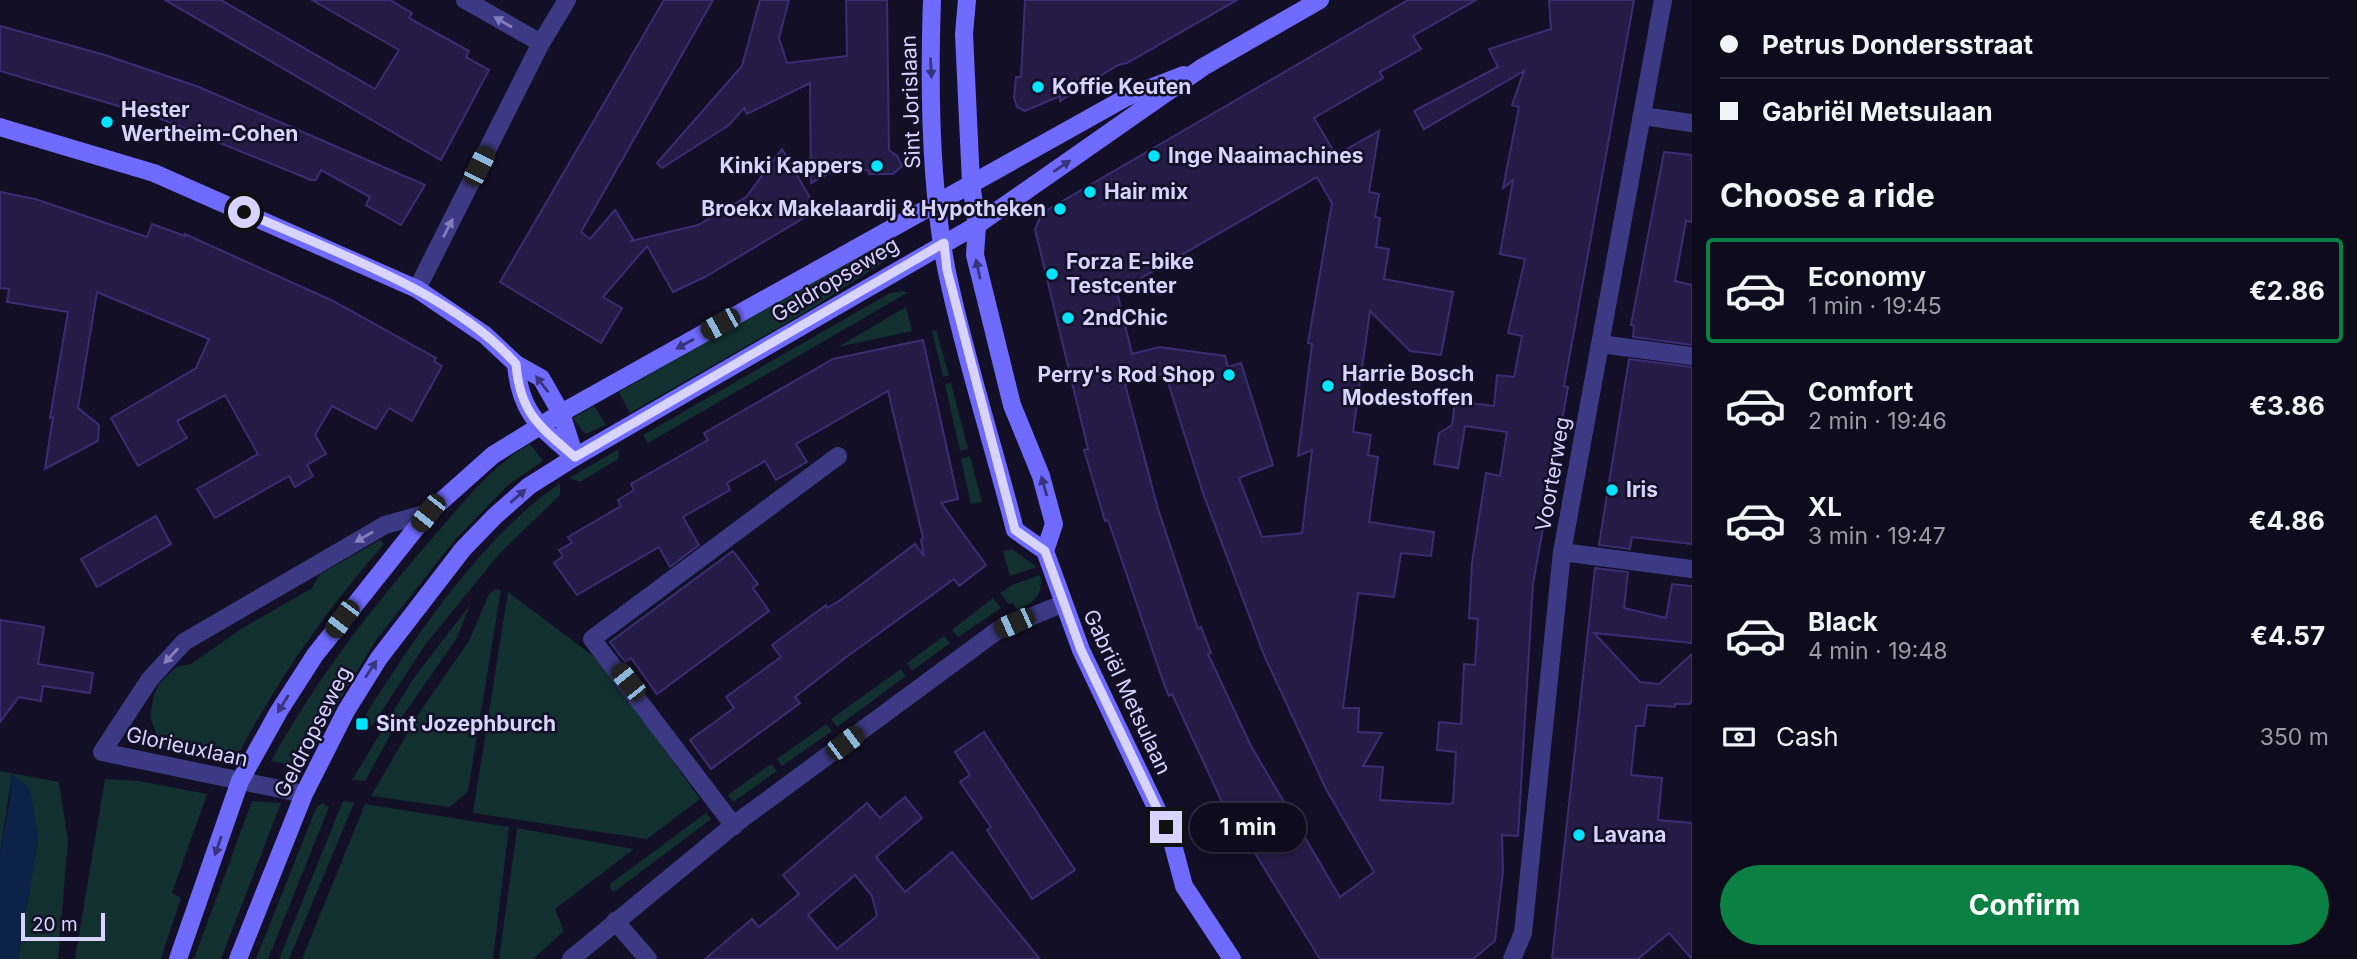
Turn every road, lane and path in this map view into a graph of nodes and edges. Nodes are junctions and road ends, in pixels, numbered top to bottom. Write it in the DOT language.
graph roads {
  1 [pos="465,0"];
  2 [pos="567,0"];
  3 [pos="932,0"];
  4 [pos="967,0"];
  5 [pos="1320,0"];
  6 [pos="1663,0"];
  7 [pos="541,43"];
  8 [pos="1203,67"];
  9 [pos="1642,116"];
  10 [pos="1692,123"];
  11 [pos="0,127"];
  12 [pos="971,183"];
  13 [pos="937,202"];
  14 [pos="977,225"];
  15 [pos="944,243"];
  16 [pos="417,289"];
  17 [pos="1600,344"];
  18 [pos="1692,356"];
  19 [pos="516,364"];
  20 [pos="561,412"];
  21 [pos="538,426"];
  22 [pos="838,456"];
  23 [pos="575,457"];
  24 [pos="428,513"];
  25 [pos="1045,551"];
  26 [pos="1562,552"];
  27 [pos="1692,569"];
  28 [pos="1062,604"];
  29 [pos="102,752"];
  30 [pos="240,781"];
  31 [pos="304,794"];
  32 [pos="734,825"];
  33 [pos="615,921"];
  34 [pos="178,959"];
  35 [pos="238,959"];
  36 [pos="571,959"];
  37 [pos="648,959"];
  38 [pos="1232,959"];
  39 [pos="1511,959"];
  7 -- 1 [label="street, one-way"];
  2 -- 7 [label="street"];
  3 -- 13 [label="street, Sint Jorislaan, one-way"];
  4 -- 12 [label="street"];
  5 -- 8 [label="street, Geldropseweg"];
  6 -- 9 [label="street, Voorterweg"];
  16 -- 7 [label="street, one-way"];
  8 -- 12 [label="street, Geldropseweg"];
  14 -- 8 [label="street, Geldropseweg, one-way"];
  9 -- 10 [label="street"];
  9 -- 17 [label="street, Voorterweg"];
  11 -- 16 [label="street"];
  12 -- 13 [label="street, Geldropseweg"];
  12 -- 14 [label="street"];
  13 -- 15 [label="street, Sint Jorislaan"];
  13 -- 20 [label="street, Geldropseweg, one-way"];
  14 -- 15 [label="street, Geldropseweg"];
  25 -- 14 [label="street, one-way"];
  15 -- 23 [label="street, Geldropseweg"];
  15 -- 25 [label="street"];
  16 -- 19 [label="street"];
  17 -- 18 [label="street"];
  17 -- 26 [label="street, Voorterweg"];
  20 -- 19 [label="street, one-way"];
  19 -- 21 [label="street"];
  20 -- 21 [label="street, Geldropseweg"];
  20 -- 23 [label="street"];
  21 -- 23 [label="street"];
  21 -- 24 [label="street, Geldropseweg"];
  22 -- 32 [label="street"];
  31 -- 23 [label="street, Geldropseweg, one-way"];
  24 -- 29 [label="street, Geldropseweg, one-way"];
  24 -- 30 [label="street, Geldropseweg, one-way"];
  25 -- 28 [label="street, Gabriël Metsulaan"];
  26 -- 27 [label="street"];
  26 -- 39 [label="street, Voorterweg"];
  28 -- 32 [label="street"];
  28 -- 38 [label="street, Gabriël Metsulaan"];
  29 -- 30 [label="street, Glorieuxlaan"];
  30 -- 31 [label="street, Glorieuxlaan"];
  30 -- 34 [label="street, Geldropseweg, one-way"];
  31 -- 35 [label="street, Geldropseweg"];
  32 -- 33 [label="street"];
  33 -- 36 [label="street"];
  33 -- 37 [label="street"];
}
